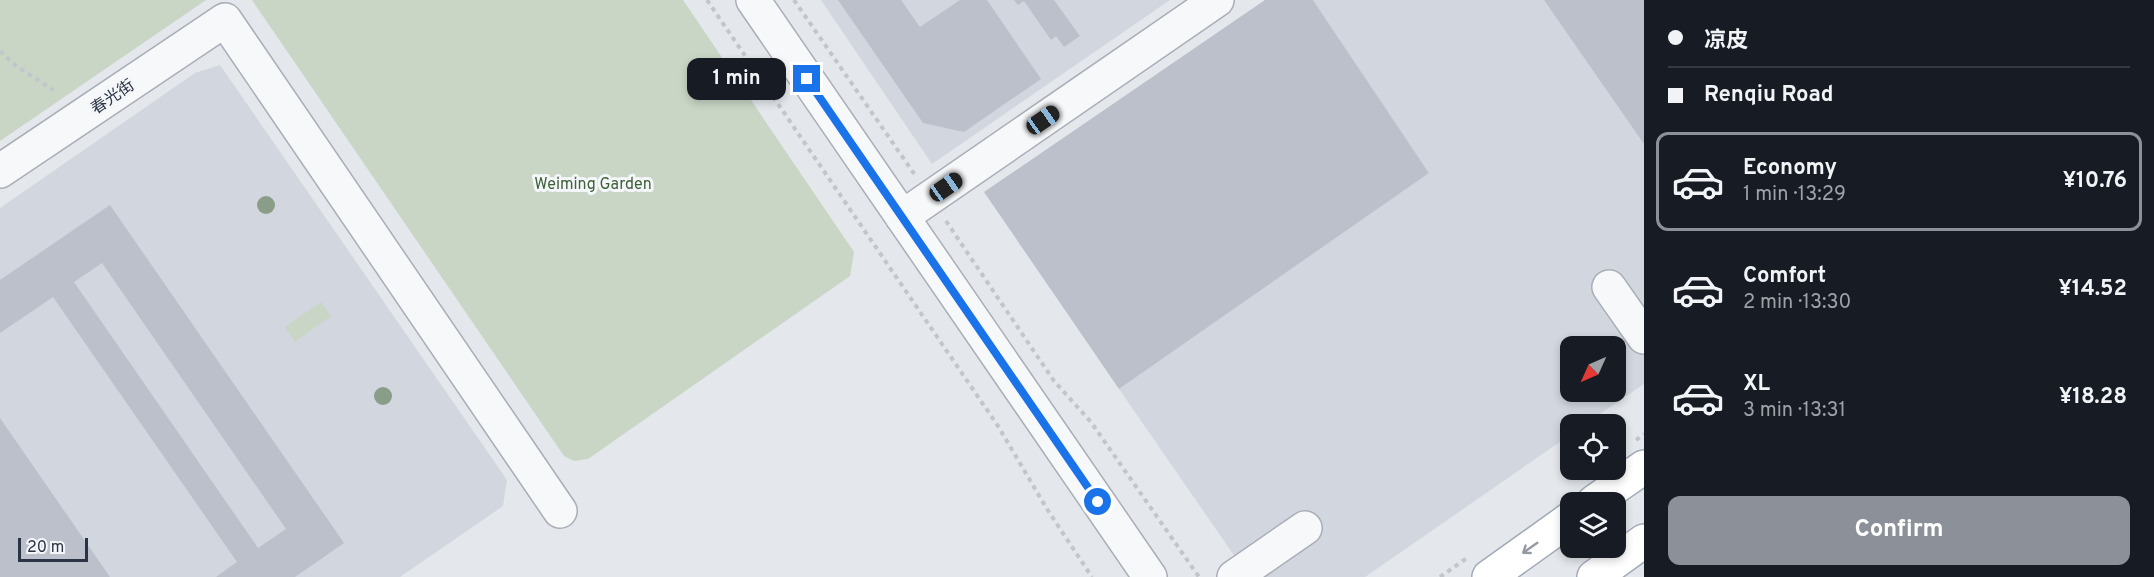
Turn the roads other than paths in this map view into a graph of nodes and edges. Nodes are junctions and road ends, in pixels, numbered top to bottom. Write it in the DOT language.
graph roads {
  1 [pos="753,0"];
  2 [pos="1217,0"];
  3 [pos="0,171"];
  4 [pos="902,217"];
  5 [pos="1609,287"];
  6 [pos="1644,337"];
  7 [pos="1644,467"];
  8 [pos="1608,492"];
  9 [pos="560,511"];
  10 [pos="1560,526"];
  11 [pos="1305,528"];
  12 [pos="1644,541"];
  13 [pos="1150,577"];
  14 [pos="1234,577"];
  15 [pos="1489,577"];
  16 [pos="1594,577"];
  1 -- 4 [label="street"];
  2 -- 4 [label="street"];
  3 -- 9 [label="street, 春光街"];
  4 -- 13 [label="street"];
  5 -- 6 [label="street"];
  7 -- 8 [label="main road"];
  10 -- 15 [label="main road, one-way"];
  11 -- 14 [label="street"];
  12 -- 16 [label="main road"];
}
